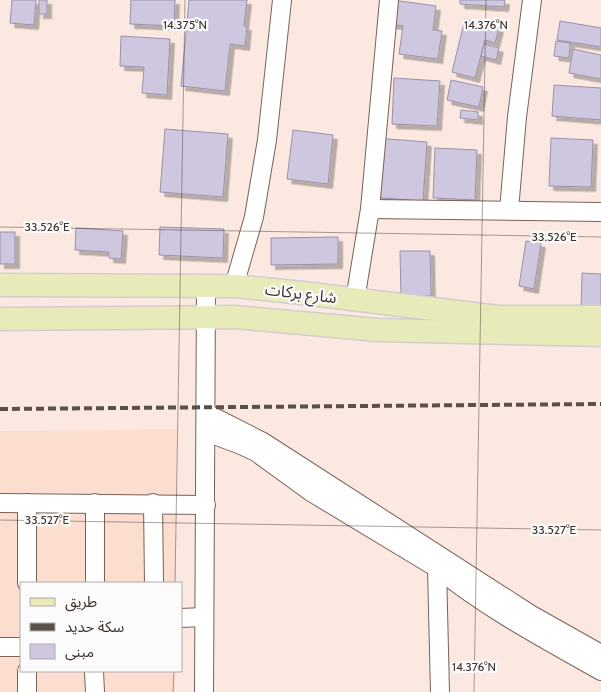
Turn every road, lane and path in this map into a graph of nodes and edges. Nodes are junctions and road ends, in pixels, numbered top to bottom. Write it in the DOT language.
graph roads {
  1 [pos="282,0"];
  2 [pos="389,0"];
  3 [pos="532,0"];
  4 [pos="370,208"];
  5 [pos="509,210"];
  6 [pos="601,212"];
  7 [pos="0,285"];
  8 [pos="206,286"];
  9 [pos="234,286"];
  10 [pos="355,300"];
  11 [pos="206,317"];
  12 [pos="601,317"];
  13 [pos="0,319"];
  14 [pos="601,336"];
  15 [pos="206,413"];
  16 [pos="206,432"];
  17 [pos="0,503"];
  18 [pos="27,503"];
  19 [pos="95,503"];
  20 [pos="153,503"];
  21 [pos="206,504"];
  22 [pos="437,568"];
  23 [pos="27,582"];
  24 [pos="95,582"];
  25 [pos="154,582"];
  26 [pos="204,617"];
  27 [pos="182,618"];
  28 [pos="0,647"];
  29 [pos="20,647"];
  30 [pos="601,654"];
  31 [pos="601,671"];
  32 [pos="27,672"];
  33 [pos="94,672"];
  34 [pos="27,692"];
  35 [pos="94,692"];
  36 [pos="204,692"];
  37 [pos="440,692"];
  1 -- 9 [label="street"];
  2 -- 4 [label="street"];
  3 -- 5 [label="street"];
  4 -- 5 [label="street"];
  4 -- 10 [label="street"];
  5 -- 6 [label="street"];
  7 -- 8 [label="main road, شارع بركات"];
  8 -- 9 [label="main road, شارع بركات"];
  8 -- 11 [label="street"];
  9 -- 10 [label="main road, شارع بركات"];
  10 -- 12 [label="main road, شارع بركات"];
  11 -- 13 [label="main road, شارع بركات"];
  11 -- 14 [label="main road, شارع بركات"];
  11 -- 15 [label="street"];
  15 -- 16 [label="street"];
  15 -- 30 [label="street"];
  16 -- 21 [label="street"];
  16 -- 22 [label="street"];
  17 -- 18 [label="street"];
  18 -- 19 [label="street"];
  18 -- 23 [label="street"];
  19 -- 20 [label="street"];
  19 -- 24 [label="street"];
  20 -- 21 [label="street"];
  20 -- 25 [label="street"];
  21 -- 26 [label="street"];
  22 -- 31 [label="street"];
  22 -- 37 [label="street"];
  26 -- 27 [label="street"];
  26 -- 36 [label="street"];
  28 -- 29 [label="street"];
  32 -- 34 [label="street"];
  33 -- 35 [label="street"];
}
